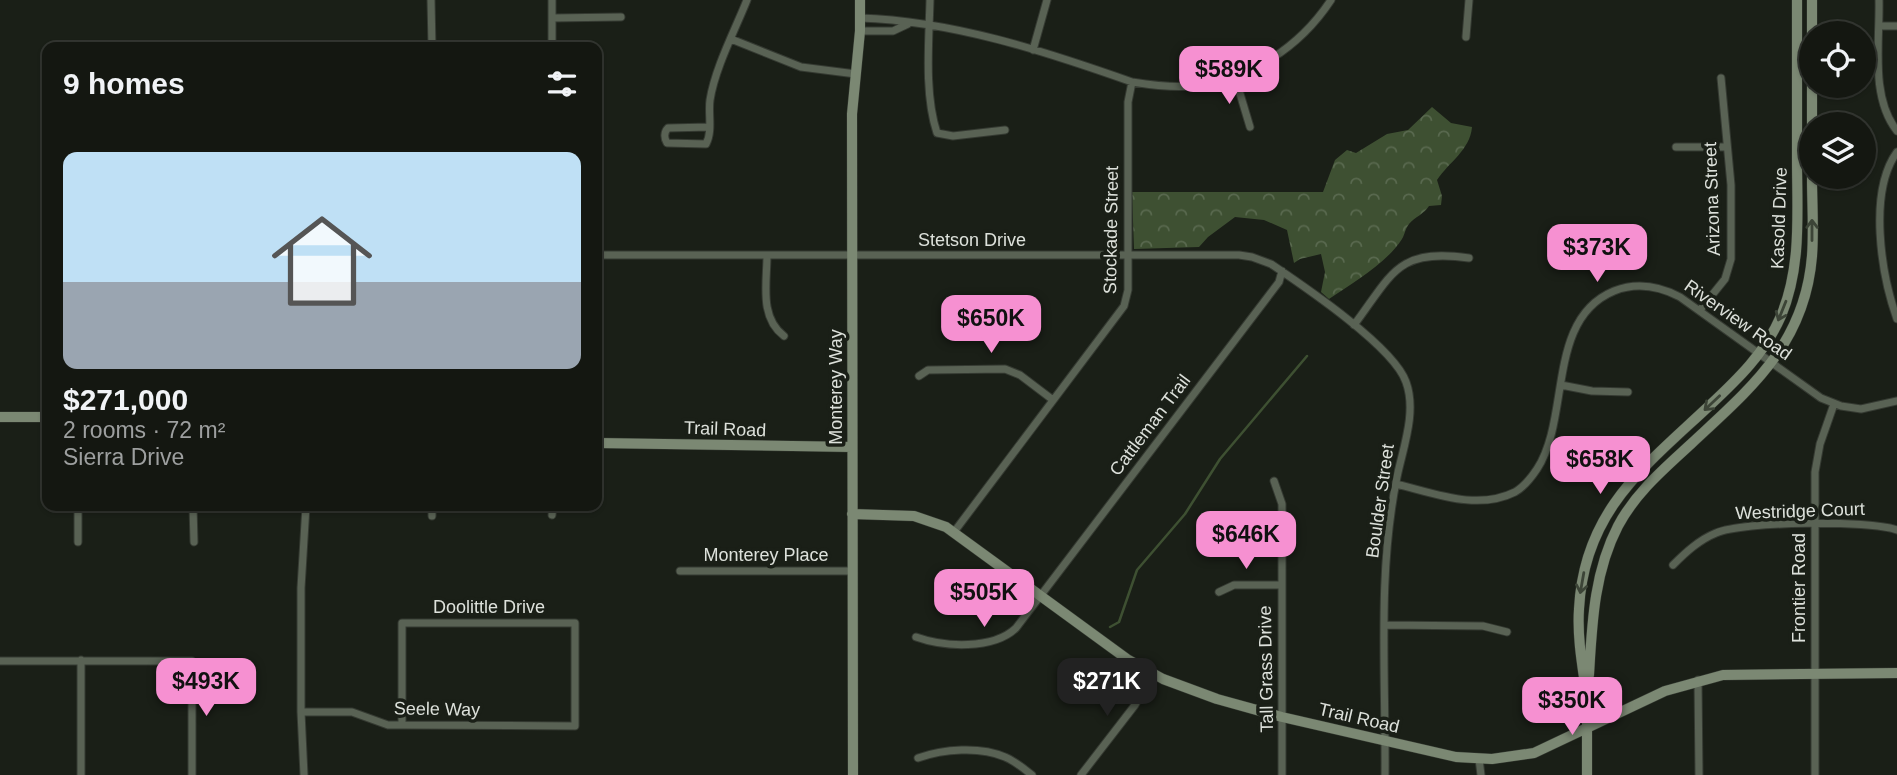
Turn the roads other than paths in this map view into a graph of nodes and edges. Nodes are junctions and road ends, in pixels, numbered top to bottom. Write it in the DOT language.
graph roads {
  1 [pos="432,0"];
  2 [pos="552,0"];
  3 [pos="747,0"];
  4 [pos="860,0"];
  5 [pos="930,0"];
  6 [pos="1047,0"];
  7 [pos="1331,0"];
  8 [pos="1469,0"];
  9 [pos="1797,0"];
  10 [pos="1812,0"];
  11 [pos="1880,0"];
  12 [pos="621,17"];
  13 [pos="552,18"];
  14 [pos="860,18"];
  15 [pos="1812,21"];
  16 [pos="908,24"];
  17 [pos="929,26"];
  18 [pos="1880,26"];
  19 [pos="1897,26"];
  20 [pos="860,32"];
  21 [pos="1466,37"];
  22 [pos="731,39"];
  23 [pos="432,42"];
  24 [pos="552,42"];
  25 [pos="1034,50"];
  26 [pos="856,74"];
  27 [pos="1235,77"];
  28 [pos="1721,78"];
  29 [pos="1132,82"];
  30 [pos="709,127"];
  31 [pos="1250,127"];
  32 [pos="1005,130"];
  33 [pos="1897,131"];
  34 [pos="1676,147"];
  35 [pos="1727,147"];
  36 [pos="1897,152"];
  37 [pos="1812,189"];
  38 [pos="602,255"];
  39 [pos="767,255"];
  40 [pos="1128,255"];
  41 [pos="853,256"];
  42 [pos="1469,258"];
  43 [pos="1282,271"];
  44 [pos="1331,308"];
  45 [pos="1700,310"];
  46 [pos="1897,318"];
  47 [pos="1354,325"];
  48 [pos="784,336"];
  49 [pos="1759,354"];
  50 [pos="1772,363"];
  51 [pos="919,376"];
  52 [pos="1562,385"];
  53 [pos="1628,392"];
  54 [pos="1053,401"];
  55 [pos="1897,401"];
  56 [pos="1834,404"];
  57 [pos="0,417"];
  58 [pos="42,417"];
  59 [pos="602,443"];
  60 [pos="852,447"];
  61 [pos="1274,481"];
  62 [pos="1396,484"];
  63 [pos="78,511"];
  64 [pos="193,511"];
  65 [pos="306,511"];
  66 [pos="432,511"];
  67 [pos="552,511"];
  68 [pos="852,514"];
  69 [pos="552,515"];
  70 [pos="432,516"];
  71 [pos="1815,525"];
  72 [pos="1897,530"];
  73 [pos="954,532"];
  74 [pos="78,542"];
  75 [pos="194,542"];
  76 [pos="1673,565"];
  77 [pos="680,571"];
  78 [pos="852,571"];
  79 [pos="1280,585"];
  80 [pos="1219,592"];
  81 [pos="1040,596"];
  82 [pos="1385,625"];
  83 [pos="1507,632"];
  84 [pos="916,637"];
  85 [pos="81,660"];
  86 [pos="0,662"];
  87 [pos="1152,673"];
  88 [pos="1815,673"];
  89 [pos="1897,673"];
  90 [pos="1698,680"];
  91 [pos="1587,698"];
  92 [pos="301,712"];
  93 [pos="1282,717"];
  94 [pos="402,725"];
  95 [pos="575,726"];
  96 [pos="1587,729"];
  97 [pos="1385,740"];
  98 [pos="918,758"];
  99 [pos="1479,759"];
  100 [pos="81,775"];
  101 [pos="192,775"];
  102 [pos="304,775"];
  103 [pos="853,775"];
  104 [pos="1032,775"];
  105 [pos="1081,775"];
  106 [pos="1282,775"];
  107 [pos="1385,775"];
  108 [pos="1481,775"];
  109 [pos="1587,775"];
  110 [pos="1699,775"];
  111 [pos="1815,775"];
  1 -- 23 [label="street"];
  2 -- 13 [label="street"];
  3 -- 22 [label="street"];
  4 -- 14 [label="street, Monterey Way"];
  5 -- 17 [label="street"];
  6 -- 25 [label="street"];
  7 -- 27 [label="street"];
  8 -- 21 [label="street"];
  9 -- 49 [label="street, Kasold Drive, one-way"];
  10 -- 15 [label="street"];
  11 -- 18 [label="street"];
  12 -- 13 [label="street"];
  13 -- 24 [label="street"];
  14 -- 16 [label="street"];
  14 -- 20 [label="street, Monterey Way"];
  16 -- 17 [label="street"];
  16 -- 20 [label="street"];
  17 -- 25 [label="street"];
  17 -- 32 [label="street"];
  18 -- 19 [label="street"];
  18 -- 33 [label="street"];
  20 -- 26 [label="street, Monterey Way"];
  22 -- 26 [label="street"];
  22 -- 30 [label="street"];
  25 -- 29 [label="street"];
  26 -- 41 [label="street, Monterey Way"];
  27 -- 29 [label="street"];
  27 -- 31 [label="street"];
  28 -- 35 [label="street, Arizona Street"];
  29 -- 40 [label="street, Stockade Street"];
  30 -- 30 [label="street"];
  34 -- 35 [label="street"];
  35 -- 45 [label="street, Arizona Street"];
  36 -- 46 [label="street"];
  50 -- 37 [label="street, Kasold Drive, one-way"];
  38 -- 39 [label="street, Stetson Drive"];
  39 -- 41 [label="street, Stetson Drive"];
  39 -- 48 [label="street"];
  40 -- 41 [label="street, Stetson Drive"];
  40 -- 43 [label="street, Stetson Drive"];
  40 -- 54 [label="street, Stockade Street"];
  41 -- 60 [label="street, Monterey Way"];
  42 -- 47 [label="street"];
  43 -- 44 [label="street, Stetson Drive"];
  43 -- 81 [label="street, Cattleman Trail"];
  44 -- 47 [label="street, Boulder Street"];
  45 -- 49 [label="street, Riverview Road"];
  45 -- 52 [label="street, Riverview Road"];
  47 -- 62 [label="street, Boulder Street"];
  49 -- 50 [label="street, Riverview Road"];
  49 -- 91 [label="street, Kasold Drive, one-way"];
  50 -- 56 [label="street, Riverview Road"];
  50 -- 91 [label="street, Kasold Drive"];
  51 -- 54 [label="street"];
  52 -- 53 [label="street"];
  52 -- 62 [label="street, Riverview Road"];
  54 -- 73 [label="street, Stockade Street"];
  55 -- 56 [label="street, Riverview Road"];
  56 -- 71 [label="street, Frontier Road"];
  57 -- 58 [label="street"];
  59 -- 60 [label="street, Trail Road"];
  60 -- 68 [label="street, Monterey Way"];
  61 -- 79 [label="street, Tall Grass Drive"];
  62 -- 82 [label="street, Boulder Street"];
  63 -- 74 [label="street"];
  64 -- 75 [label="street"];
  65 -- 92 [label="street"];
  66 -- 70 [label="street"];
  67 -- 69 [label="street"];
  68 -- 73 [label="street, Trail Road"];
  68 -- 78 [label="street, Monterey Way"];
  71 -- 72 [label="street, Westridge Court"];
  71 -- 76 [label="street, Westridge Court"];
  71 -- 88 [label="street, Frontier Road"];
  73 -- 81 [label="street, Trail Road"];
  77 -- 78 [label="street, Monterey Place"];
  78 -- 103 [label="street, Monterey Way"];
  79 -- 80 [label="street"];
  79 -- 93 [label="street, Tall Grass Drive"];
  81 -- 84 [label="street, Cattleman Trail"];
  81 -- 87 [label="street, Trail Road"];
  82 -- 83 [label="street"];
  82 -- 97 [label="street, Boulder Street"];
  85 -- 86 [label="street"];
  85 -- 100 [label="street"];
  85 -- 101 [label="street"];
  87 -- 93 [label="street, Trail Road"];
  87 -- 105 [label="street"];
  88 -- 89 [label="street, Trail Road"];
  88 -- 90 [label="street, Trail Road"];
  88 -- 111 [label="street, Frontier Road"];
  90 -- 96 [label="street, Trail Road"];
  90 -- 110 [label="street"];
  91 -- 96 [label="street, Kasold Drive"];
  92 -- 94 [label="street, Seele Way"];
  92 -- 102 [label="street"];
  93 -- 97 [label="street, Trail Road"];
  93 -- 106 [label="street, Tall Grass Drive"];
  94 -- 95 [label="street, Seele Way"];
  94 -- 95 [label="street, Doolittle Drive"];
  96 -- 99 [label="street, Trail Road"];
  96 -- 109 [label="street, Kasold Drive"];
  97 -- 99 [label="street, Trail Road"];
  97 -- 107 [label="street, Boulder Street"];
  98 -- 104 [label="street"];
  99 -- 108 [label="street"];
}
